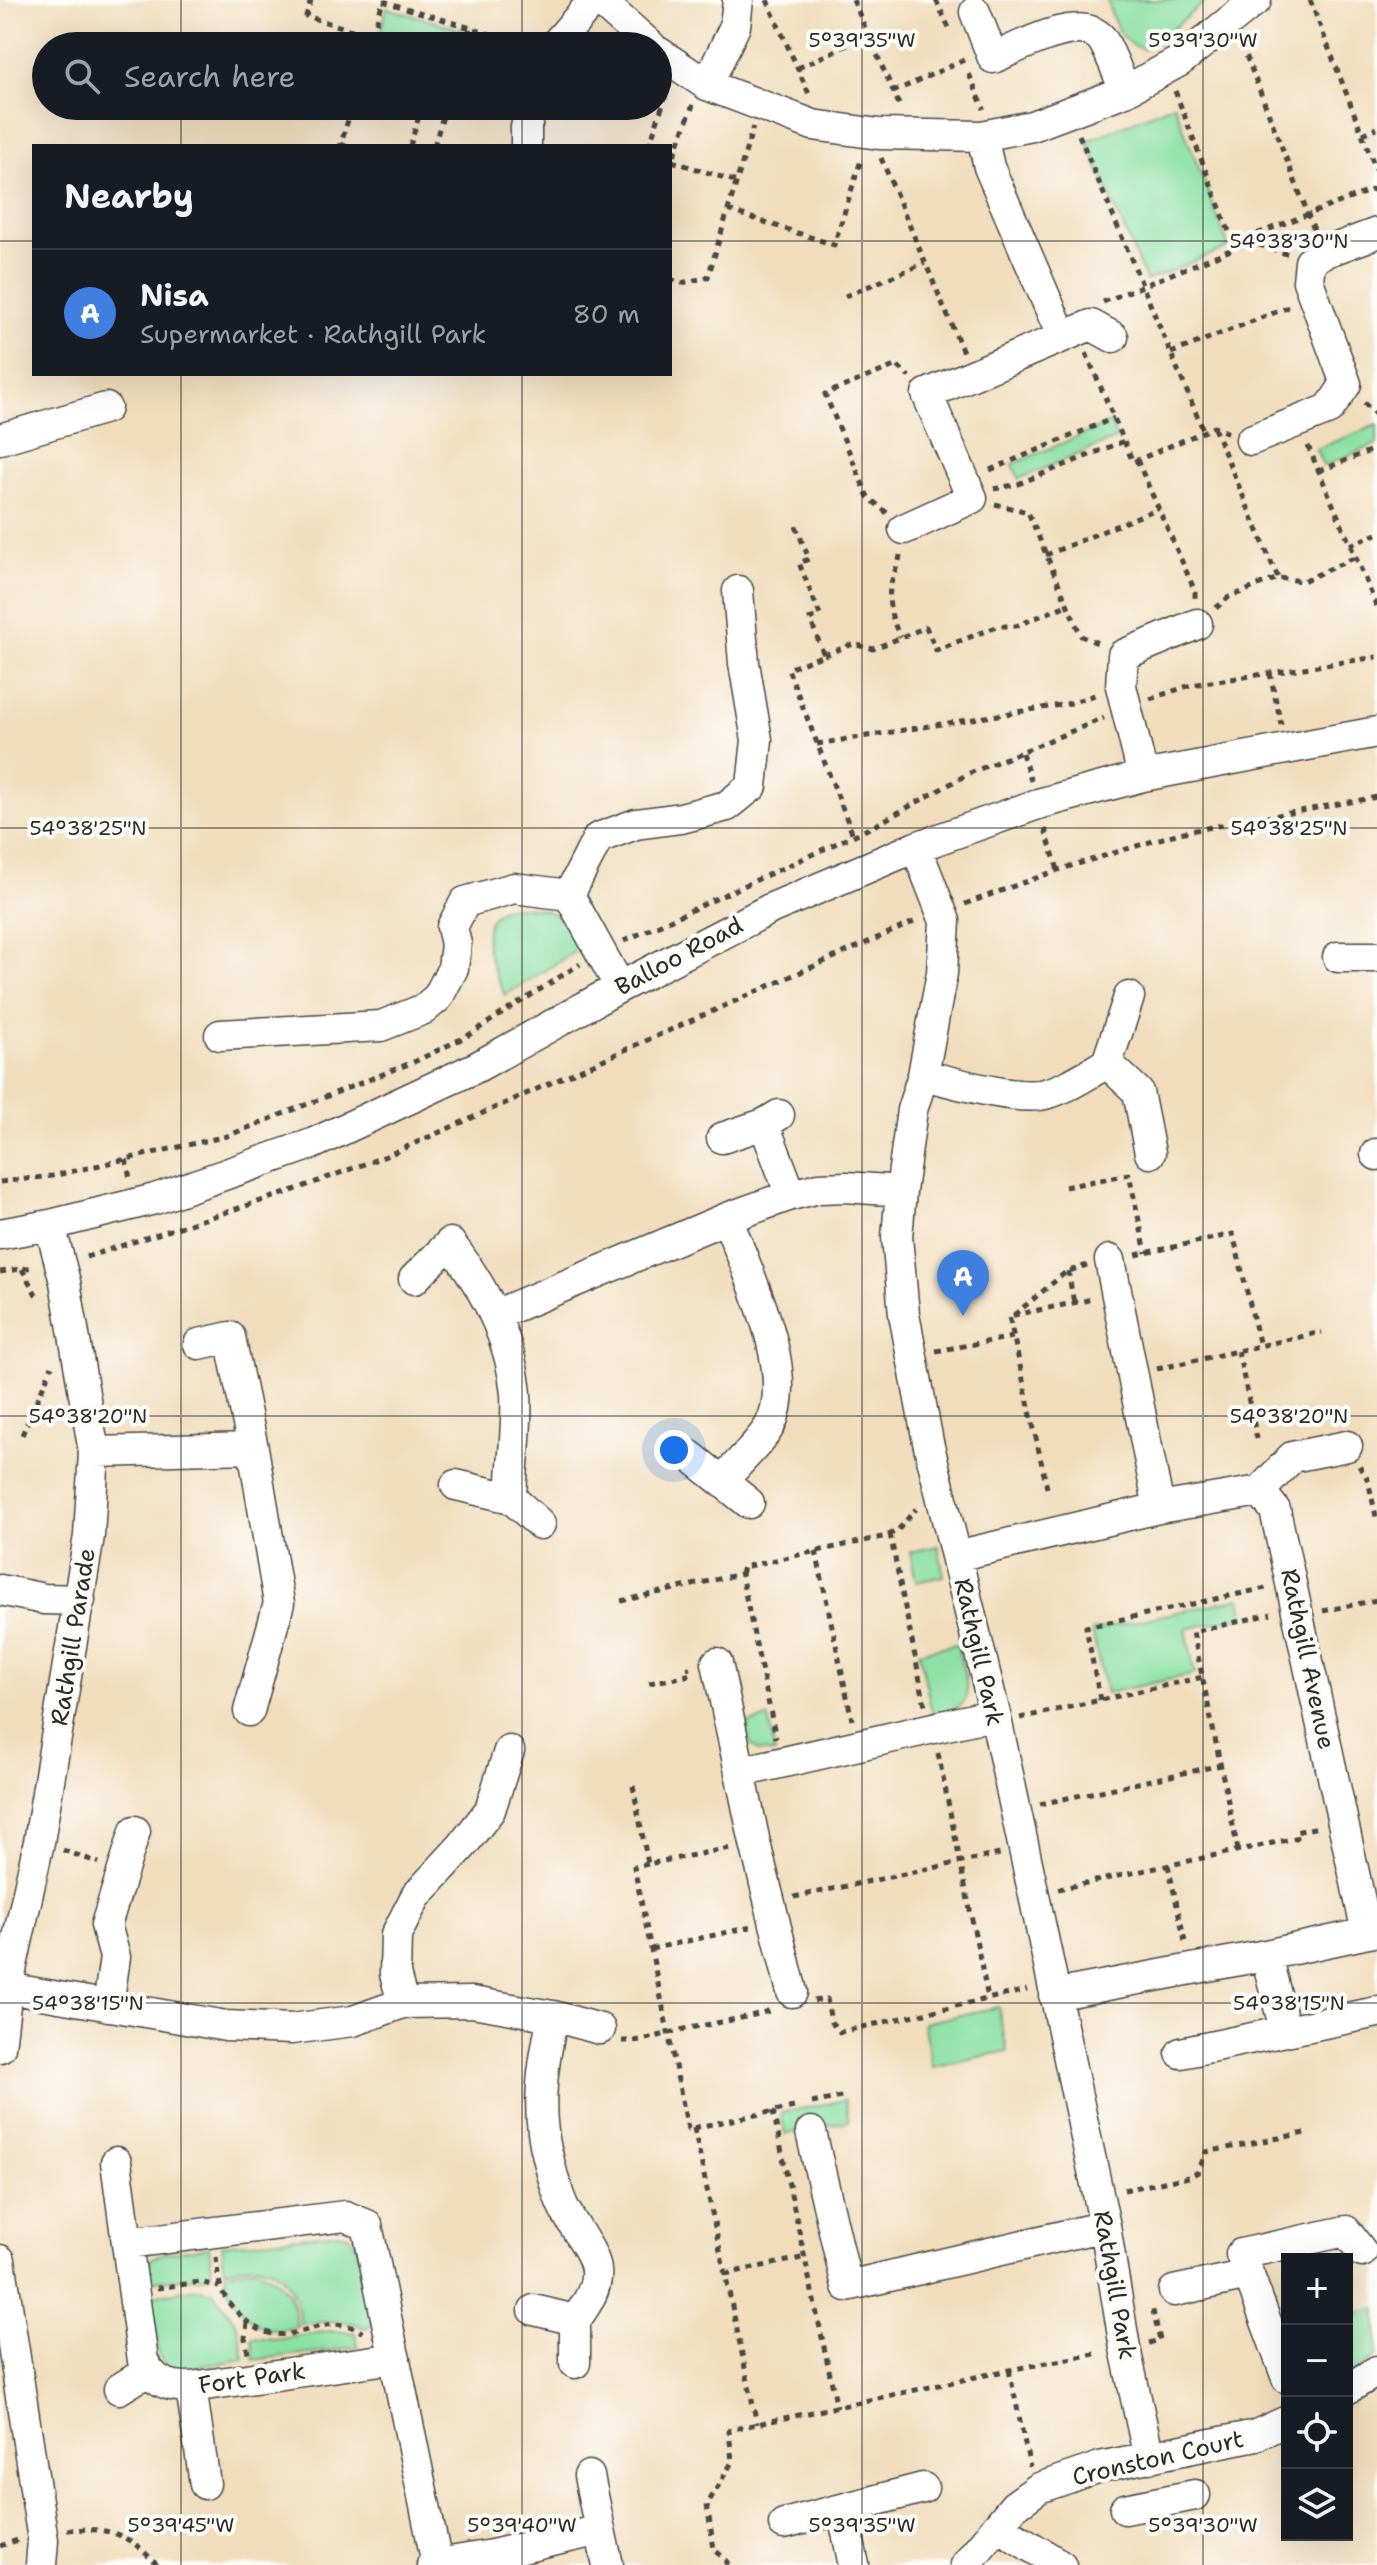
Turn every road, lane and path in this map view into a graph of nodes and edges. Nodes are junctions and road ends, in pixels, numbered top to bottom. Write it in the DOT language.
graph roads {
  1 [pos="311,0"];
  2 [pos="383,0"];
  3 [pos="596,0"];
  4 [pos="738,0"];
  5 [pos="767,0"];
  6 [pos="853,0"];
  7 [pos="1256,0"];
  8 [pos="1310,0"];
  9 [pos="975,12"];
  10 [pos="1232,19"];
  11 [pos="470,28"];
  12 [pos="359,32"];
  13 [pos="373,32"];
  14 [pos="469,32"];
  15 [pos="483,32"];
  16 [pos="567,32"];
  17 [pos="634,32"];
  18 [pos="869,35"];
  19 [pos="964,60"];
  20 [pos="672,61"];
  21 [pos="798,68"];
  22 [pos="1167,68"];
  23 [pos="1255,80"];
  24 [pos="707,85"];
  25 [pos="1125,91"];
  26 [pos="893,92"];
  27 [pos="759,104"];
  28 [pos="1070,112"];
  29 [pos="348,120"];
  30 [pos="418,120"];
  31 [pos="442,120"];
  32 [pos="528,120"];
  33 [pos="657,120"];
  34 [pos="813,125"];
  35 [pos="1377,128"];
  36 [pos="883,133"];
  37 [pos="1363,134"];
  38 [pos="982,136"];
  39 [pos="341,144"];
  40 [pos="411,144"];
  41 [pos="435,144"];
  42 [pos="526,144"];
  43 [pos="650,144"];
  44 [pos="672,161"];
  45 [pos="672,164"];
  46 [pos="1377,172"];
  47 [pos="737,182"];
  48 [pos="1377,188"];
  49 [pos="728,210"];
  50 [pos="1307,214"];
  51 [pos="1377,233"];
  52 [pos="1250,242"];
  53 [pos="1235,247"];
  54 [pos="1316,258"];
  55 [pos="925,263"];
  56 [pos="672,280"];
  57 [pos="1142,286"];
  58 [pos="845,296"];
  59 [pos="1314,298"];
  60 [pos="1099,303"];
  61 [pos="1069,334"];
  62 [pos="1113,337"];
  63 [pos="1171,353"];
  64 [pos="972,375"];
  65 [pos="927,394"];
  66 [pos="106,408"];
  67 [pos="1114,418"];
  68 [pos="1298,421"];
  69 [pos="1214,427"];
  70 [pos="1204,432"];
  71 [pos="0,439"];
  72 [pos="1251,440"];
  73 [pos="1124,441"];
  74 [pos="1377,448"];
  75 [pos="1137,460"];
  76 [pos="1319,471"];
  77 [pos="969,491"];
  78 [pos="1159,508"];
  79 [pos="796,526"];
  80 [pos="904,529"];
  81 [pos="1377,534"];
  82 [pos="1350,545"];
  83 [pos="1046,555"];
  84 [pos="1356,557"];
  85 [pos="1278,578"];
  86 [pos="1377,579"];
  87 [pos="1367,583"];
  88 [pos="738,591"];
  89 [pos="1067,605"];
  90 [pos="1377,607"];
  91 [pos="1197,624"];
  92 [pos="900,637"];
  93 [pos="824,655"];
  94 [pos="1123,655"];
  95 [pos="1377,657"];
  96 [pos="1270,673"];
  97 [pos="1123,697"];
  98 [pos="1377,732"];
  99 [pos="817,744"];
  100 [pos="1286,749"];
  101 [pos="1022,752"];
  102 [pos="1143,776"];
  103 [pos="1035,795"];
  104 [pos="1377,797"];
  105 [pos="853,835"];
  106 [pos="916,847"];
  107 [pos="1058,870"];
  108 [pos="569,895"];
  109 [pos="942,912"];
  110 [pos="600,952"];
  111 [pos="1338,957"];
  112 [pos="1377,957"];
  113 [pos="620,987"];
  114 [pos="1129,997"];
  115 [pos="220,1035"];
  116 [pos="1107,1063"];
  117 [pos="923,1075"];
  118 [pos="722,1138"];
  119 [pos="1150,1153"];
  120 [pos="0,1182"];
  121 [pos="1065,1187"];
  122 [pos="901,1191"];
  123 [pos="791,1195"];
  124 [pos="727,1218"];
  125 [pos="50,1225"];
  126 [pos="0,1234"];
  127 [pos="101,1253"];
  128 [pos="1146,1253"];
  129 [pos="1110,1260"];
  130 [pos="60,1263"];
  131 [pos="22,1269"];
  132 [pos="1068,1271"];
  133 [pos="0,1272"];
  134 [pos="414,1279"];
  135 [pos="1117,1294"];
  136 [pos="1074,1303"];
  137 [pos="41,1309"];
  138 [pos="495,1315"];
  139 [pos="1014,1315"];
  140 [pos="1322,1332"];
  141 [pos="1013,1337"];
  142 [pos="199,1344"];
  143 [pos="1260,1346"];
  144 [pos="1238,1351"];
  145 [pos="912,1356"];
  146 [pos="55,1358"];
  147 [pos="1133,1375"];
  148 [pos="22,1435"];
  149 [pos="1258,1443"];
  150 [pos="1346,1446"];
  151 [pos="253,1448"];
  152 [pos="94,1452"];
  153 [pos="689,1455"];
  154 [pos="722,1481"];
  155 [pos="939,1484"];
  156 [pos="456,1485"];
  157 [pos="1047,1488"];
  158 [pos="1260,1491"];
  159 [pos="511,1498"];
  160 [pos="749,1503"];
  161 [pos="1159,1508"];
  162 [pos="1377,1521"];
  163 [pos="540,1524"];
  164 [pos="890,1534"];
  165 [pos="816,1551"];
  166 [pos="956,1556"];
  167 [pos="741,1574"];
  168 [pos="0,1590"];
  169 [pos="80,1600"];
  170 [pos="1377,1600"];
  171 [pos="1295,1602"];
  172 [pos="717,1663"];
  173 [pos="1203,1677"];
  174 [pos="1100,1700"];
  175 [pos="249,1711"];
  176 [pos="867,1718"];
  177 [pos="922,1718"];
  178 [pos="996,1719"];
  179 [pos="509,1751"];
  180 [pos="1221,1765"];
  181 [pos="740,1772"];
  182 [pos="633,1786"];
  183 [pos="1015,1809"];
  184 [pos="1343,1823"];
  185 [pos="135,1831"];
  186 [pos="39,1842"];
  187 [pos="755,1843"];
  188 [pos="1024,1850"];
  189 [pos="1238,1850"];
  190 [pos="961,1863"];
  191 [pos="648,1864"];
  192 [pos="1168,1865"];
  193 [pos="123,1871"];
  194 [pos="1033,1894"];
  195 [pos="772,1912"];
  196 [pos="1372,1932"];
  197 [pos="651,1949"];
  198 [pos="1266,1955"];
  199 [pos="1191,1969"];
  200 [pos="7,1988"];
  201 [pos="1053,1990"];
  202 [pos="796,1998"];
  203 [pos="988,1998"];
  204 [pos="403,2003"];
  205 [pos="108,2006"];
  206 [pos="1377,2012"];
  207 [pos="553,2016"];
  208 [pos="600,2029"];
  209 [pos="1285,2030"];
  210 [pos="668,2034"];
  211 [pos="0,2047"];
  212 [pos="1181,2053"];
  213 [pos="846,2096"];
  214 [pos="773,2111"];
  215 [pos="694,2128"];
  216 [pos="811,2132"];
  217 [pos="1305,2133"];
  218 [pos="116,2162"];
  219 [pos="1098,2195"];
  220 [pos="1105,2226"];
  221 [pos="214,2232"];
  222 [pos="127,2243"];
  223 [pos="839,2250"];
  224 [pos="1362,2252"];
  225 [pos="805,2257"];
  226 [pos="0,2260"];
  227 [pos="725,2274"];
  228 [pos="1248,2275"];
  229 [pos="219,2287"];
  230 [pos="1174,2291"];
  231 [pos="133,2292"];
  232 [pos="534,2310"];
  233 [pos="4,2316"];
  234 [pos="575,2320"];
  235 [pos="1125,2348"];
  236 [pos="395,2358"];
  237 [pos="1281,2362"];
  238 [pos="575,2363"];
  239 [pos="1009,2370"];
  240 [pos="148,2371"];
  241 [pos="1377,2371"];
  242 [pos="1353,2385"];
  243 [pos="191,2387"];
  244 [pos="119,2389"];
  245 [pos="837,2407"];
  246 [pos="757,2424"];
  247 [pos="1281,2424"];
  248 [pos="1181,2451"];
  249 [pos="1149,2458"];
  250 [pos="589,2476"];
  251 [pos="205,2484"];
  252 [pos="923,2488"];
  253 [pos="1039,2488"];
  254 [pos="842,2509"];
  255 [pos="1125,2509"];
  256 [pos="784,2524"];
  257 [pos="997,2526"];
  258 [pos="600,2530"];
  259 [pos="0,2546"];
  260 [pos="46,2551"];
  261 [pos="493,2560"];
  262 [pos="435,2564"];
  263 [pos="157,2565"];
  264 [pos="608,2565"];
  265 [pos="727,2565"];
  266 [pos="854,2565"];
  267 [pos="965,2565"];
  268 [pos="1061,2565"];
  1 -- 12 [label="path"];
  2 -- 11 [label="path"];
  2 -- 13 [label="path"];
  3 -- 16 [label="street"];
  3 -- 17 [label="street"];
  4 -- 24 [label="street"];
  5 -- 21 [label="path"];
  6 -- 18 [label="path"];
  7 -- 10 [label="street"];
  8 -- 37 [label="path"];
  9 -- 25 [label="street"];
  10 -- 22 [label="street"];
  10 -- 50 [label="path"];
  11 -- 14 [label="path"];
  11 -- 15 [label="path"];
  18 -- 21 [label="path"];
  18 -- 26 [label="path"];
  19 -- 26 [label="path"];
  20 -- 24 [label="street"];
  21 -- 34 [label="path"];
  22 -- 25 [label="street"];
  22 -- 53 [label="path"];
  23 -- 50 [label="path"];
  24 -- 27 [label="street"];
  24 -- 44 [label="path"];
  25 -- 28 [label="street"];
  26 -- 36 [label="path"];
  27 -- 34 [label="street"];
  27 -- 47 [label="path"];
  28 -- 38 [label="street"];
  28 -- 57 [label="path"];
  29 -- 39 [label="path"];
  30 -- 40 [label="path"];
  31 -- 41 [label="path"];
  32 -- 42 [label="street"];
  33 -- 43 [label="path"];
  34 -- 36 [label="street"];
  35 -- 37 [label="path"];
  36 -- 38 [label="street"];
  36 -- 49 [label="path"];
  36 -- 55 [label="path"];
  37 -- 46 [label="path"];
  38 -- 61 [label="street"];
  45 -- 47 [label="path"];
  47 -- 49 [label="path"];
  48 -- 50 [label="path"];
  49 -- 56 [label="path"];
  50 -- 52 [label="path"];
  50 -- 54 [label="path"];
  51 -- 54 [label="street"];
  52 -- 53 [label="path"];
  52 -- 54 [label="path"];
  53 -- 57 [label="path"];
  54 -- 59 [label="street"];
  55 -- 58 [label="path"];
  55 -- 64 [label="path"];
  57 -- 60 [label="path"];
  57 -- 63 [label="path"];
  59 -- 63 [label="path"];
  59 -- 68 [label="street"];
  61 -- 62 [label="street"];
  61 -- 64 [label="street"];
  61 -- 67 [label="path"];
  63 -- 70 [label="path"];
  64 -- 65 [label="street"];
  65 -- 77 [label="street"];
  65 -- 80 [label="path"];
  66 -- 71 [label="street"];
  67 -- 73 [label="path"];
  67 -- 77 [label="path"];
  68 -- 72 [label="street"];
  68 -- 76 [label="path"];
  69 -- 70 [label="path"];
  69 -- 72 [label="path"];
  69 -- 85 [label="path"];
  70 -- 75 [label="path"];
  73 -- 75 [label="path"];
  73 -- 77 [label="path"];
  74 -- 76 [label="path"];
  75 -- 78 [label="path"];
  76 -- 82 [label="path"];
  77 -- 80 [label="street"];
  77 -- 83 [label="path"];
  78 -- 83 [label="path"];
  78 -- 91 [label="path"];
  79 -- 93 [label="path"];
  80 -- 92 [label="path"];
  81 -- 82 [label="path"];
  82 -- 84 [label="path"];
  83 -- 89 [label="path"];
  84 -- 85 [label="path"];
  84 -- 87 [label="path"];
  85 -- 91 [label="path"];
  86 -- 87 [label="path"];
  87 -- 90 [label="path"];
  88 -- 108 [label="street"];
  89 -- 92 [label="path"];
  89 -- 94 [label="path"];
  91 -- 94 [label="street"];
  92 -- 93 [label="path"];
  93 -- 99 [label="path"];
  94 -- 97 [label="street"];
  95 -- 96 [label="path"];
  96 -- 97 [label="path"];
  96 -- 100 [label="path"];
  97 -- 99 [label="path"];
  97 -- 101 [label="path"];
  97 -- 102 [label="street"];
  98 -- 100 [label="street, Balloo Road"];
  99 -- 105 [label="path"];
  100 -- 102 [label="street, Balloo Road"];
  101 -- 103 [label="path"];
  101 -- 105 [label="path"];
  102 -- 103 [label="street, Balloo Road"];
  103 -- 106 [label="street, Balloo Road"];
  103 -- 107 [label="path"];
  104 -- 107 [label="path"];
  105 -- 110 [label="path"];
  106 -- 109 [label="street, Rathgill Park"];
  106 -- 113 [label="street, Balloo Road"];
  107 -- 109 [label="path"];
  108 -- 110 [label="street"];
  108 -- 115 [label="street"];
  109 -- 117 [label="street, Rathgill Park"];
  109 -- 127 [label="path"];
  110 -- 113 [label="street"];
  110 -- 120 [label="path"];
  111 -- 112 [label="street"];
  113 -- 125 [label="street, Balloo Road"];
  114 -- 116 [label="street"];
  116 -- 117 [label="street"];
  116 -- 119 [label="street"];
  117 -- 122 [label="street, Rathgill Park"];
  118 -- 123 [label="street"];
  121 -- 128 [label="path"];
  122 -- 123 [label="street"];
  122 -- 145 [label="street, Rathgill Park"];
  123 -- 124 [label="street"];
  124 -- 138 [label="street"];
  124 -- 154 [label="street"];
  125 -- 126 [label="street, Balloo Road"];
  125 -- 130 [label="street, Rathgill Parade"];
  128 -- 129 [label="path"];
  128 -- 143 [label="path"];
  129 -- 132 [label="path"];
  129 -- 135 [label="street"];
  130 -- 131 [label="path"];
  130 -- 152 [label="street, Rathgill Parade"];
  131 -- 133 [label="path"];
  131 -- 137 [label="path"];
  132 -- 136 [label="path"];
  132 -- 139 [label="path"];
  134 -- 138 [label="street"];
  135 -- 136 [label="path"];
  135 -- 147 [label="street"];
  136 -- 139 [label="path"];
  138 -- 159 [label="street"];
  139 -- 141 [label="path"];
  140 -- 143 [label="path"];
  141 -- 145 [label="path"];
  141 -- 157 [label="path"];
  142 -- 151 [label="street"];
  143 -- 144 [label="path"];
  144 -- 147 [label="path"];
  144 -- 149 [label="path"];
  145 -- 155 [label="street, Rathgill Park"];
  146 -- 148 [label="path"];
  147 -- 161 [label="street"];
  150 -- 158 [label="street"];
  150 -- 162 [label="path"];
  151 -- 152 [label="street"];
  151 -- 175 [label="street"];
  152 -- 169 [label="street, Rathgill Parade"];
  153 -- 154 [label="street"];
  154 -- 160 [label="street"];
  155 -- 164 [label="path"];
  155 -- 166 [label="street, Rathgill Park"];
  156 -- 159 [label="street"];
  158 -- 161 [label="street"];
  158 -- 171 [label="street, Rathgill Avenue"];
  159 -- 163 [label="street"];
  161 -- 166 [label="street"];
  164 -- 165 [label="path"];
  164 -- 177 [label="path"];
  165 -- 167 [label="path"];
  165 -- 176 [label="path"];
  166 -- 178 [label="street, Rathgill Park"];
  168 -- 169 [label="street"];
  169 -- 186 [label="street, Rathgill Parade"];
  170 -- 171 [label="path"];
  171 -- 173 [label="path"];
  171 -- 174 [label="path"];
  171 -- 184 [label="street, Rathgill Avenue"];
  172 -- 181 [label="street"];
  173 -- 174 [label="path"];
  173 -- 180 [label="path"];
  174 -- 178 [label="path"];
  177 -- 178 [label="street"];
  177 -- 181 [label="street"];
  177 -- 190 [label="path"];
  178 -- 183 [label="street, Rathgill Park"];
  179 -- 204 [label="street"];
  180 -- 183 [label="path"];
  180 -- 189 [label="path"];
  181 -- 187 [label="street"];
  182 -- 191 [label="path"];
  183 -- 188 [label="street, Rathgill Park"];
  184 -- 189 [label="path"];
  184 -- 196 [label="street, Rathgill Avenue"];
  185 -- 193 [label="street"];
  186 -- 193 [label="path"];
  186 -- 200 [label="street, Rathgill Parade"];
  187 -- 191 [label="path"];
  187 -- 195 [label="street"];
  188 -- 190 [label="path"];
  188 -- 194 [label="street, Rathgill Park"];
  189 -- 192 [label="path"];
  190 -- 195 [label="path"];
  190 -- 203 [label="path"];
  191 -- 197 [label="path"];
  192 -- 194 [label="path"];
  192 -- 199 [label="path"];
  193 -- 205 [label="street"];
  194 -- 201 [label="street, Rathgill Park"];
  195 -- 197 [label="path"];
  195 -- 202 [label="street"];
  196 -- 198 [label="street, Rathgill Avenue"];
  197 -- 210 [label="path"];
  198 -- 199 [label="street, Rathgill Avenue"];
  198 -- 209 [label="street"];
  199 -- 201 [label="street, Rathgill Avenue"];
  200 -- 205 [label="street"];
  200 -- 211 [label="street, Rathgill Parade"];
  201 -- 203 [label="path"];
  201 -- 219 [label="street, Rathgill Park"];
  202 -- 203 [label="path"];
  202 -- 210 [label="path"];
  204 -- 205 [label="street"];
  204 -- 207 [label="street"];
  206 -- 209 [label="street"];
  207 -- 208 [label="street"];
  207 -- 234 [label="street"];
  208 -- 210 [label="path"];
  209 -- 212 [label="street"];
  210 -- 215 [label="path"];
  213 -- 214 [label="path"];
  214 -- 215 [label="path"];
  214 -- 225 [label="path"];
  215 -- 227 [label="path"];
  216 -- 223 [label="street"];
  217 -- 219 [label="path"];
  218 -- 222 [label="street"];
  219 -- 220 [label="street, Rathgill Park"];
  220 -- 223 [label="street"];
  220 -- 235 [label="street, Rathgill Park"];
  221 -- 222 [label="street"];
  221 -- 229 [label="path"];
  221 -- 236 [label="street"];
  222 -- 231 [label="street"];
  223 -- 225 [label="path"];
  224 -- 228 [label="street"];
  225 -- 227 [label="path"];
  225 -- 245 [label="path"];
  226 -- 233 [label="street"];
  227 -- 246 [label="path"];
  228 -- 230 [label="street"];
  228 -- 237 [label="street"];
  229 -- 231 [label="path"];
  229 -- 236 [label="path"];
  230 -- 235 [label="path"];
  231 -- 240 [label="street"];
  232 -- 234 [label="street"];
  233 -- 260 [label="street"];
  234 -- 238 [label="street"];
  235 -- 239 [label="path"];
  235 -- 249 [label="street, Rathgill Park"];
  236 -- 243 [label="street, Fort Park"];
  236 -- 262 [label="street"];
  239 -- 245 [label="path"];
  239 -- 253 [label="path"];
  240 -- 243 [label="street, Fort Park"];
  240 -- 244 [label="street"];
  241 -- 242 [label="street"];
  243 -- 251 [label="street"];
  245 -- 246 [label="path"];
  246 -- 265 [label="path"];
  247 -- 248 [label="street, Cronston Court"];
  248 -- 249 [label="street, Cronston Court"];
  248 -- 255 [label="street"];
  249 -- 253 [label="street, Cronston Court"];
  250 -- 258 [label="street"];
  252 -- 254 [label="street"];
  253 -- 257 [label="street, Cronston Court"];
  254 -- 256 [label="street"];
  254 -- 266 [label="street"];
  257 -- 267 [label="street, Cronston Court"];
  257 -- 268 [label="street"];
  258 -- 261 [label="street"];
  258 -- 264 [label="street"];
  259 -- 260 [label="path"];
  260 -- 263 [label="path"];
  261 -- 262 [label="street"];
}
